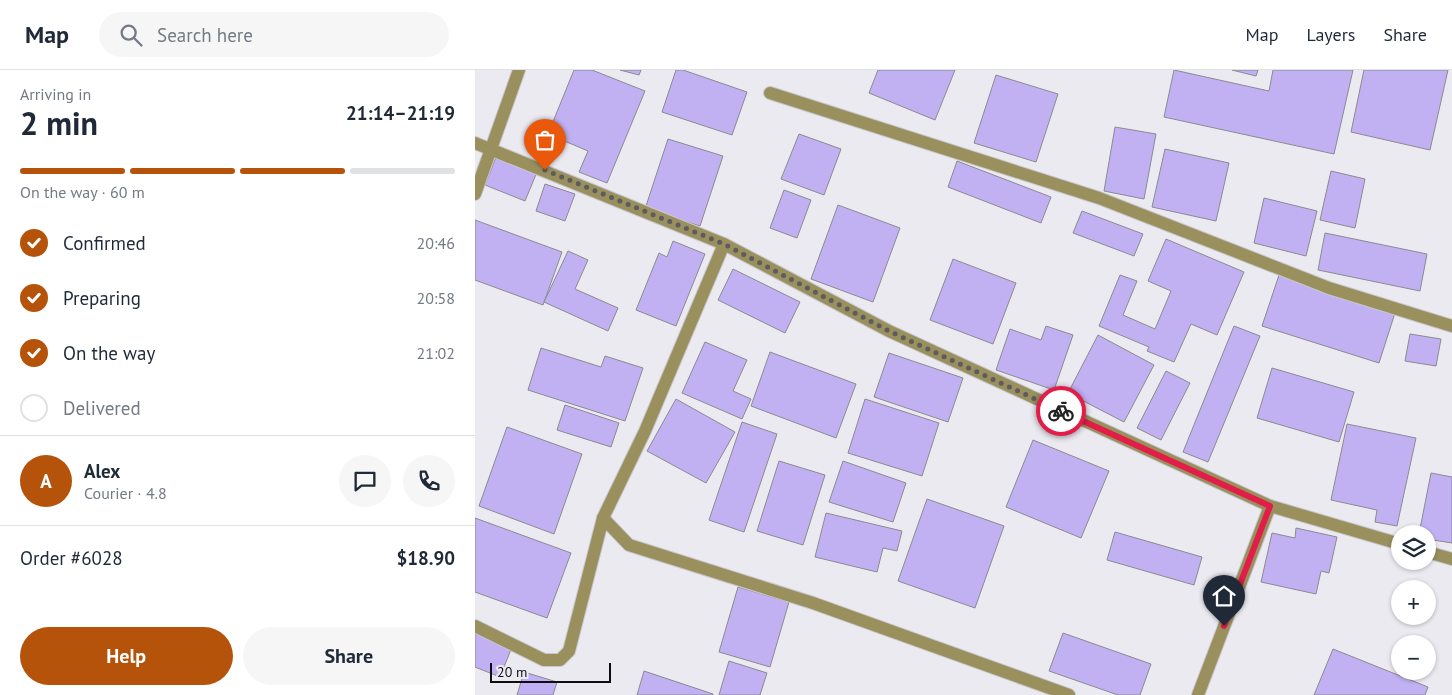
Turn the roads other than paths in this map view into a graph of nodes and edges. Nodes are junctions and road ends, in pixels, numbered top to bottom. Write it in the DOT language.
graph roads {
  1 [pos="519,70"];
  2 [pos="770,93"];
  3 [pos="475,143"];
  4 [pos="491,148"];
  5 [pos="475,194"];
  6 [pos="724,244"];
  7 [pos="1452,326"];
  8 [pos="1270,506"];
  9 [pos="603,518"];
  10 [pos="1391,541"];
  11 [pos="1436,555"];
  12 [pos="1452,559"];
  13 [pos="475,626"];
  14 [pos="1069,695"];
  15 [pos="1198,695"];
  1 -- 4 [label="street"];
  2 -- 7 [label="street"];
  3 -- 4 [label="street"];
  4 -- 5 [label="street"];
  4 -- 6 [label="street"];
  6 -- 8 [label="street"];
  6 -- 9 [label="street"];
  8 -- 10 [label="street"];
  8 -- 15 [label="street"];
  9 -- 13 [label="street"];
  9 -- 14 [label="street"];
  11 -- 12 [label="street"];
}
